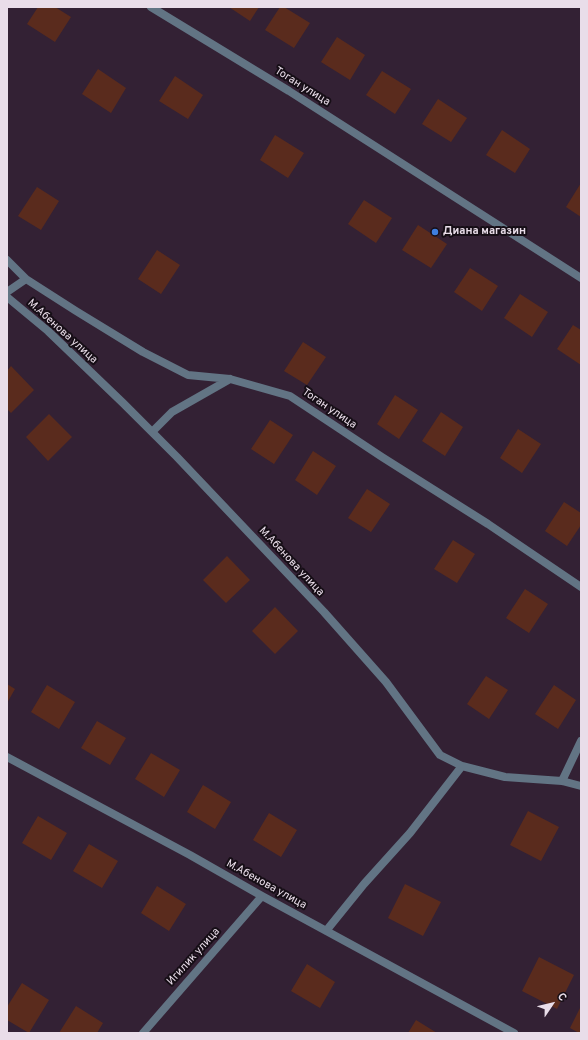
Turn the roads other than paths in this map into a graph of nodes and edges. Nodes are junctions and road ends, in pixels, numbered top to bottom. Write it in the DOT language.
graph roads {
  1 [pos="151,7"];
  2 [pos="7,260"];
  3 [pos="581,278"];
  4 [pos="26,279"];
  5 [pos="7,292"];
  6 [pos="7,297"];
  7 [pos="230,379"];
  8 [pos="152,432"];
  9 [pos="581,587"];
  10 [pos="581,741"];
  11 [pos="7,757"];
  12 [pos="462,766"];
  13 [pos="562,781"];
  14 [pos="581,786"];
  15 [pos="262,896"];
  16 [pos="326,931"];
  17 [pos="143,1033"];
  18 [pos="514,1033"];
  1 -- 3 [label="street, Тоган улица"];
  2 -- 4 [label="street, Тоган улица"];
  4 -- 5 [label="street"];
  4 -- 7 [label="street, Тоган улица"];
  6 -- 8 [label="street, М.Абенова улица"];
  7 -- 8 [label="street"];
  7 -- 9 [label="street, Тоган улица"];
  8 -- 12 [label="street, М.Абенова улица"];
  10 -- 13 [label="street"];
  11 -- 15 [label="street, М.Абенова улица"];
  12 -- 13 [label="street, М.Абенова улица"];
  12 -- 16 [label="street"];
  13 -- 14 [label="street, М.Абенова улица"];
  15 -- 16 [label="street, М.Абенова улица"];
  15 -- 17 [label="street, Игилик улица"];
  16 -- 18 [label="street, М.Абенова улица"];
}
